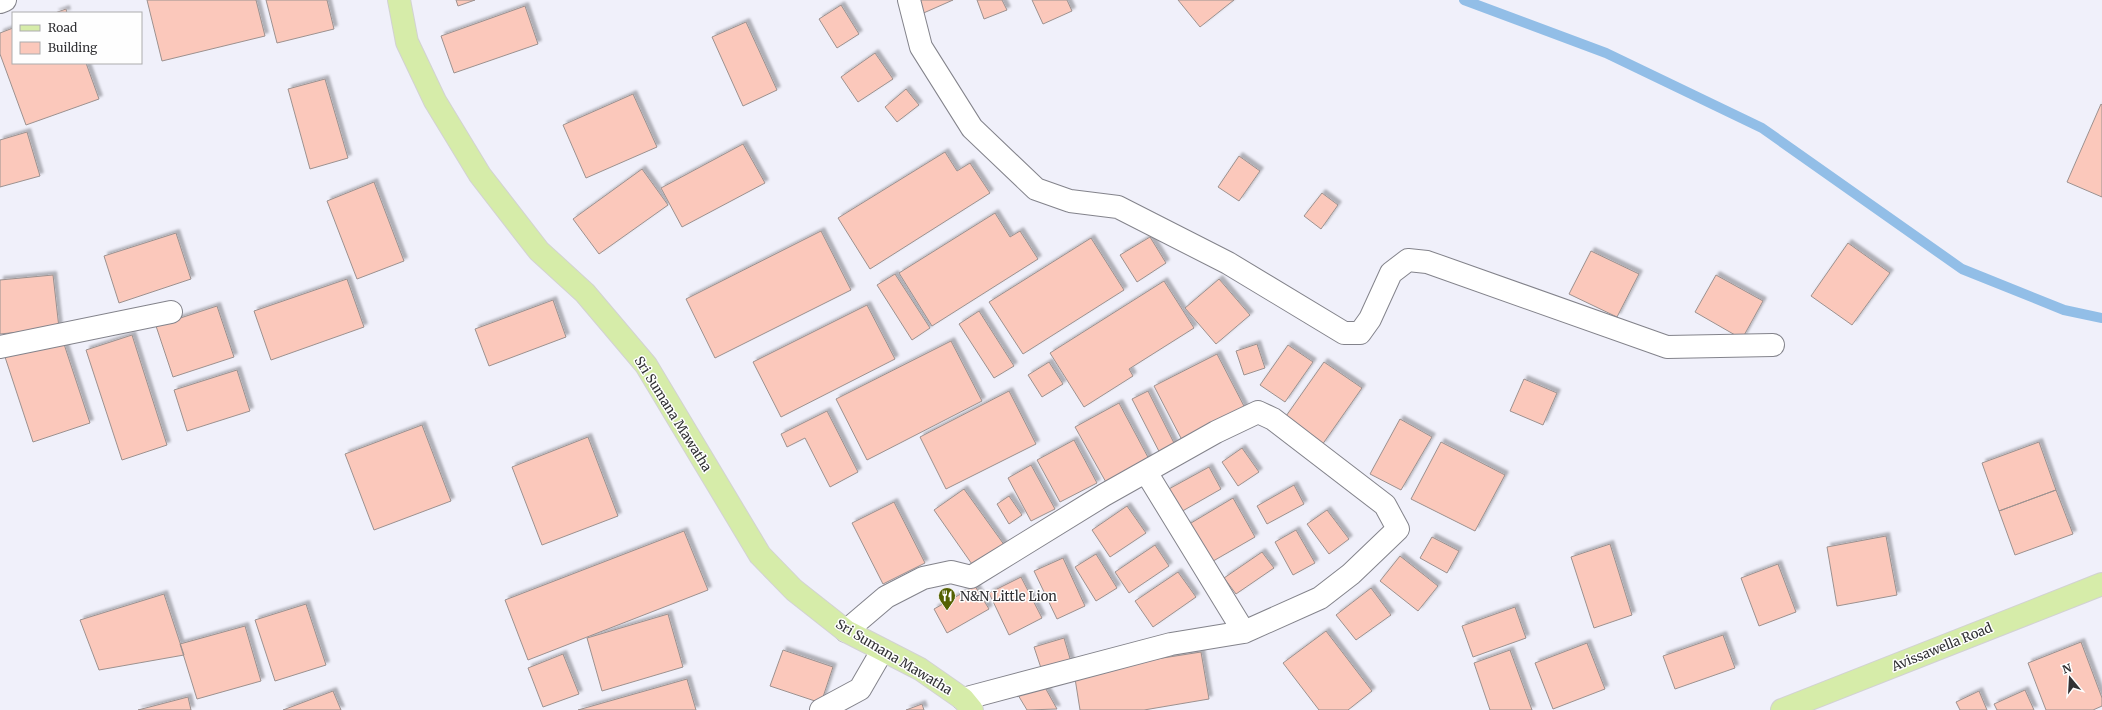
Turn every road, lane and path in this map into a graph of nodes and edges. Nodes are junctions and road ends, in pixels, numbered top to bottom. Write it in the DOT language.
graph roads {
  1 [pos="5,0"];
  2 [pos="399,0"];
  3 [pos="909,0"];
  4 [pos="0,2"];
  5 [pos="170,312"];
  6 [pos="1773,345"];
  7 [pos="0,347"];
  8 [pos="1146,472"];
  9 [pos="2102,584"];
  10 [pos="846,631"];
  11 [pos="1244,632"];
  12 [pos="882,651"];
  13 [pos="968,704"];
  14 [pos="821,710"];
  15 [pos="1782,710"];
  1 -- 4 [label="street"];
  2 -- 10 [label="main road, Sri Sumana Mawatha"];
  3 -- 6 [label="street"];
  5 -- 7 [label="street"];
  8 -- 10 [label="street"];
  8 -- 11 [label="street"];
  8 -- 11 [label="street"];
  9 -- 15 [label="main road, Avissawella Road"];
  10 -- 12 [label="main road, Sri Sumana Mawatha"];
  11 -- 13 [label="street"];
  12 -- 13 [label="main road, Sri Sumana Mawatha"];
  12 -- 14 [label="street"];
}
